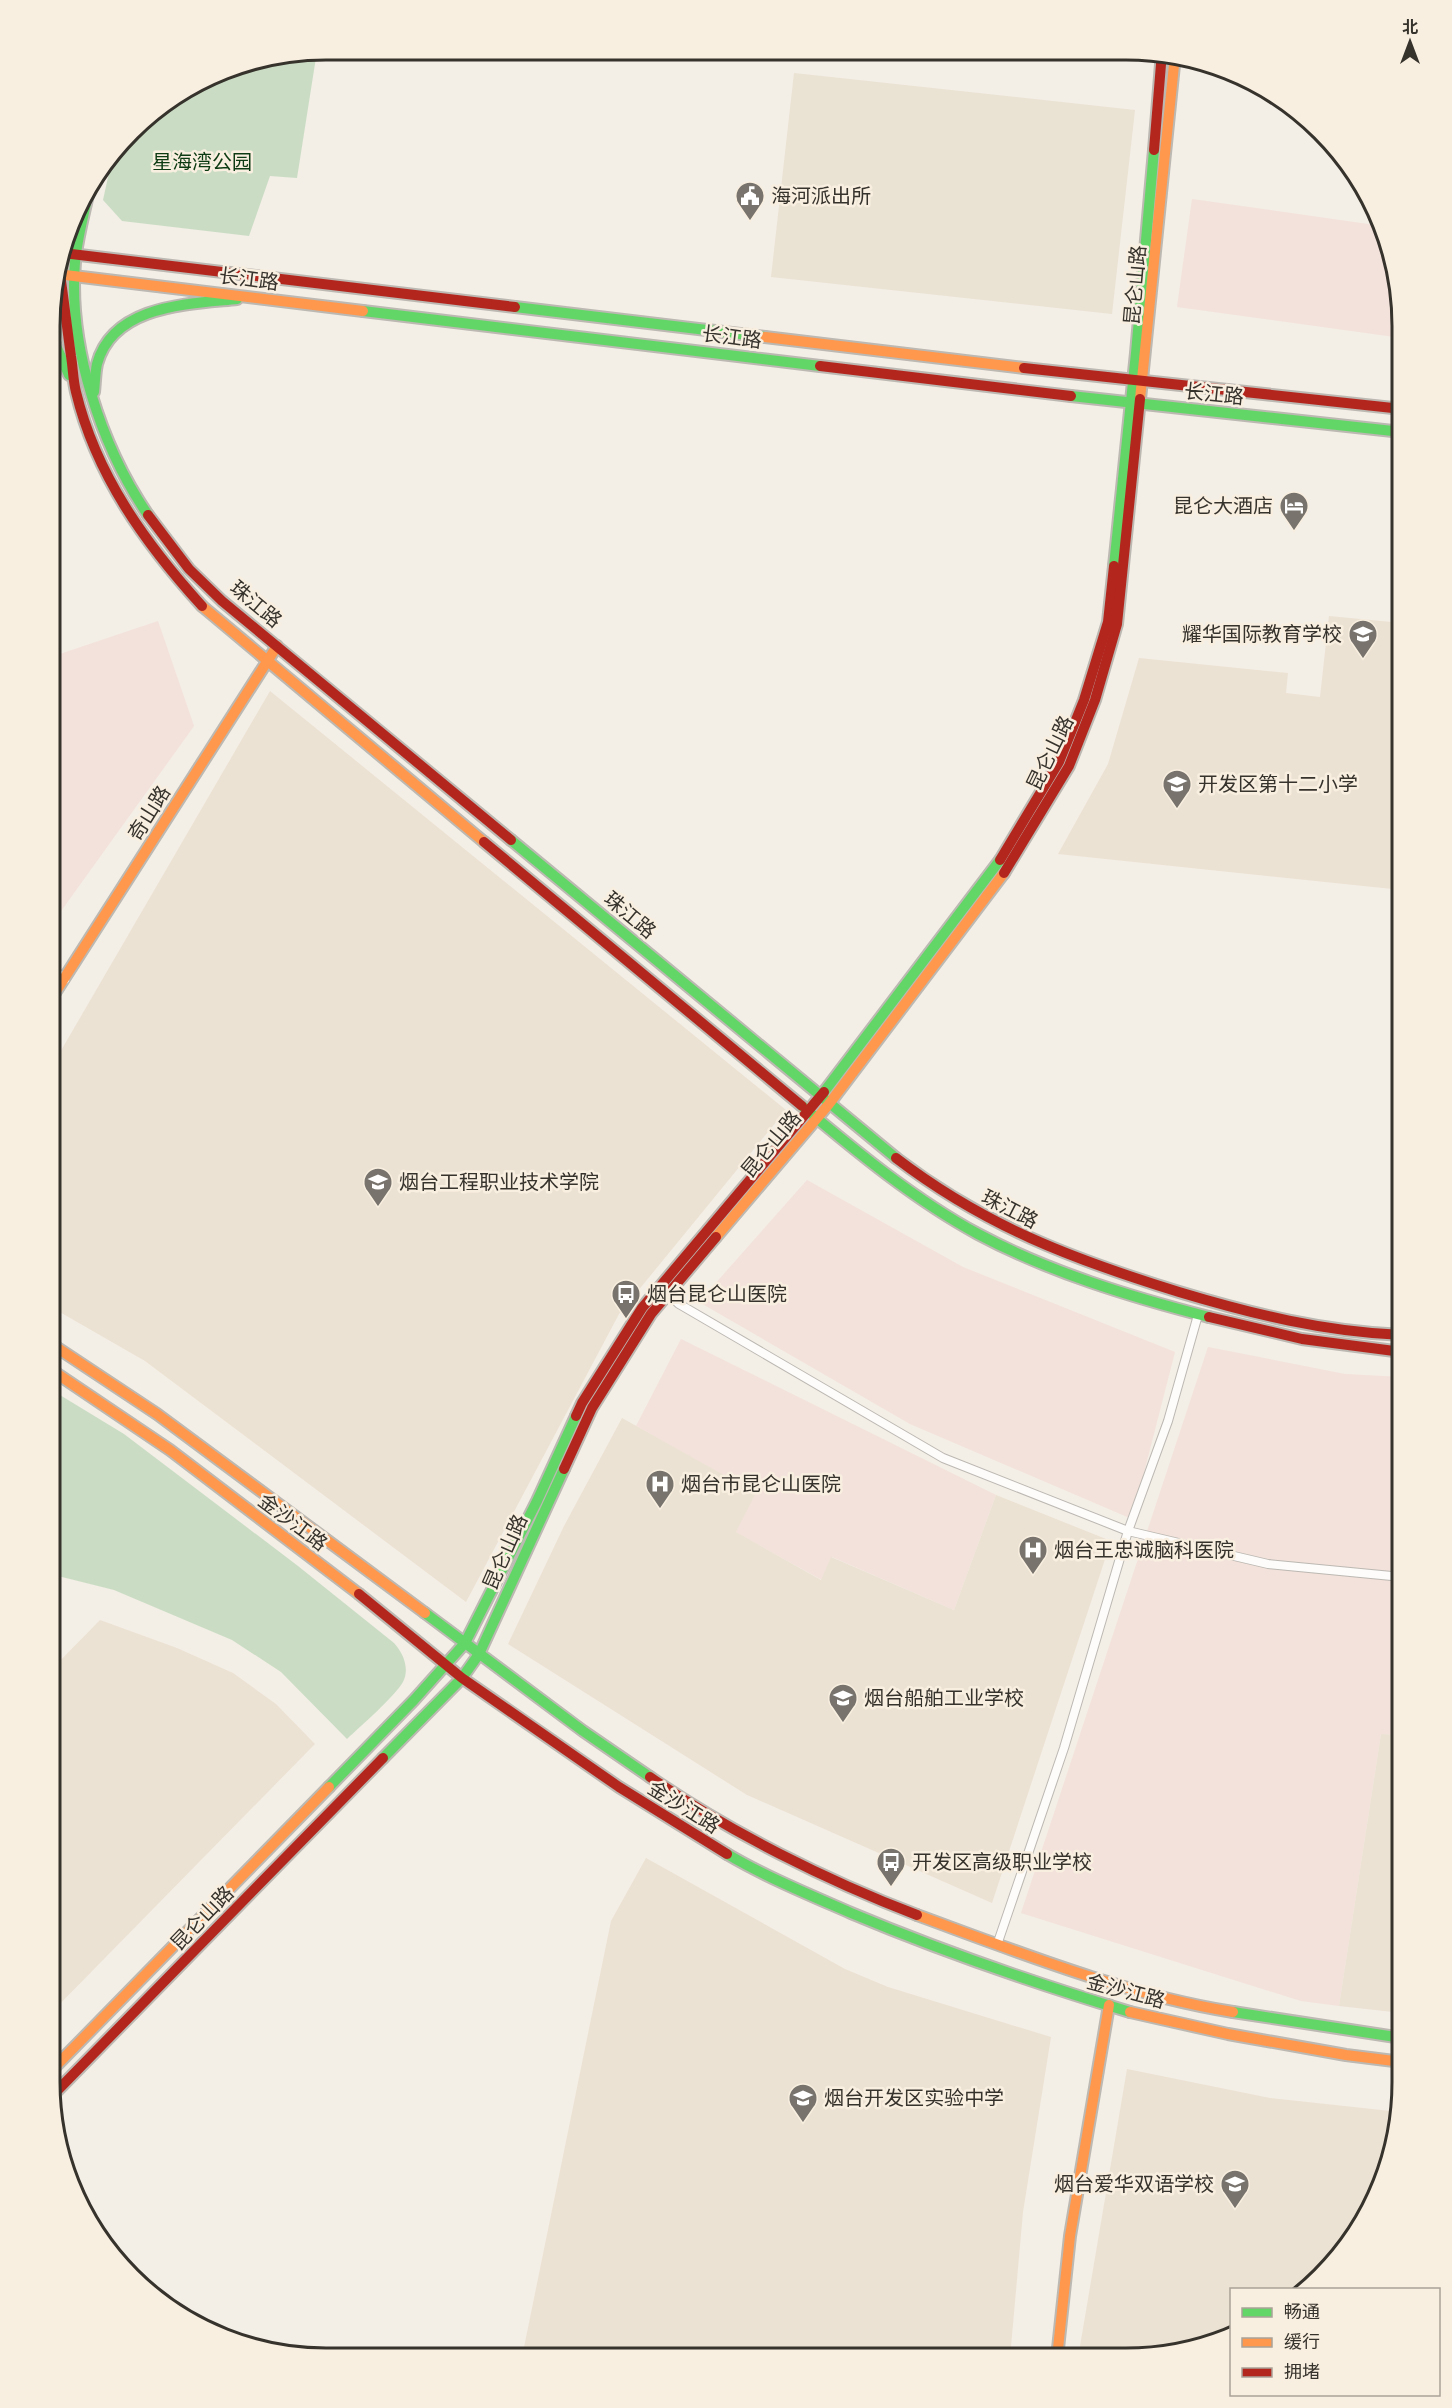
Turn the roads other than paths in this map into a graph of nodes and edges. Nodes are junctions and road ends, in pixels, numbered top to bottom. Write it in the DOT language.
graph roads {
  1 [pos="1161,62"];
  2 [pos="1174,64"];
  3 [pos="84,216"];
  4 [pos="70,254"];
  5 [pos="76,254"];
  6 [pos="65,274"];
  7 [pos="74,275"];
  8 [pos="62,294"];
  9 [pos="253,297"];
  10 [pos="60,353"];
  11 [pos="1138,381"];
  12 [pos="76,394"];
  13 [pos="1135,403"];
  14 [pos="96,407"];
  15 [pos="1392,408"];
  16 [pos="1392,431"];
  17 [pos="277,646"];
  18 [pos="267,660"];
  19 [pos="60,976"];
  20 [pos="64,980"];
  21 [pos="60,986"];
  22 [pos="825,1100"];
  23 [pos="813,1115"];
  24 [pos="660,1287"];
  25 [pos="1198,1315"];
  26 [pos="1392,1334"];
  27 [pos="60,1350"];
  28 [pos="1392,1351"];
  29 [pos="60,1376"];
  30 [pos="1128,1531"];
  31 [pos="1392,1576"];
  32 [pos="465,1643"];
  33 [pos="479,1654"];
  34 [pos="447,1664"];
  35 [pos="462,1678"];
  36 [pos="997,1945"];
  37 [pos="1109,2005"];
  38 [pos="1392,2036"];
  39 [pos="1392,2061"];
  40 [pos="60,2063"];
  41 [pos="60,2088"];
  42 [pos="1058,2348"];
  1 -- 11 [label="main road, 昆仑山路"];
  2 -- 11 [label="main road, 昆仑山路"];
  3 -- 5 [label="main road, 珠江路"];
  4 -- 5 [label="main road, 长江路"];
  5 -- 7 [label="main road, 珠江路"];
  5 -- 11 [label="main road, 长江路"];
  6 -- 7 [label="main road, 长江路"];
  7 -- 9 [label="main road, 长江路"];
  7 -- 14 [label="main road, 珠江路"];
  8 -- 12 [label="main road"];
  9 -- 13 [label="main road, 长江路"];
  9 -- 14 [label="main road"];
  10 -- 12 [label="main road"];
  11 -- 13 [label="main road, 昆仑山路"];
  11 -- 15 [label="main road, 长江路"];
  12 -- 18 [label="main road"];
  13 -- 16 [label="main road, 长江路"];
  13 -- 22 [label="main road, 昆仑山路"];
  14 -- 17 [label="main road, 珠江路"];
  17 -- 18 [label="main road, 奇山路"];
  17 -- 22 [label="main road, 珠江路"];
  18 -- 20 [label="main road, 奇山路"];
  18 -- 23 [label="main road"];
  19 -- 20 [label="street"];
  20 -- 21 [label="main road, 奇山路"];
  22 -- 23 [label="main road, 昆仑山路"];
  22 -- 26 [label="main road, 珠江路"];
  23 -- 24 [label="main road, 昆仑山路"];
  23 -- 25 [label="main road"];
  23 -- 33 [label="main road, 昆仑山路"];
  24 -- 30 [label="street"];
  24 -- 32 [label="main road, 昆仑山路"];
  25 -- 28 [label="main road"];
  25 -- 30 [label="street"];
  27 -- 32 [label="main road, 金沙江路"];
  29 -- 34 [label="main road, 金沙江路"];
  30 -- 31 [label="street"];
  30 -- 36 [label="street"];
  32 -- 33 [label="main road, 金沙江路"];
  32 -- 34 [label="main road, 昆仑山路"];
  33 -- 35 [label="main road, 昆仑山路"];
  33 -- 36 [label="main road, 金沙江路"];
  34 -- 35 [label="main road, 金沙江路"];
  34 -- 40 [label="main road, 昆仑山路"];
  35 -- 37 [label="main road, 金沙江路"];
  35 -- 41 [label="main road, 昆仑山路"];
  36 -- 38 [label="main road, 金沙江路"];
  37 -- 39 [label="main road, 金沙江路"];
  37 -- 42 [label="main road"];
}
